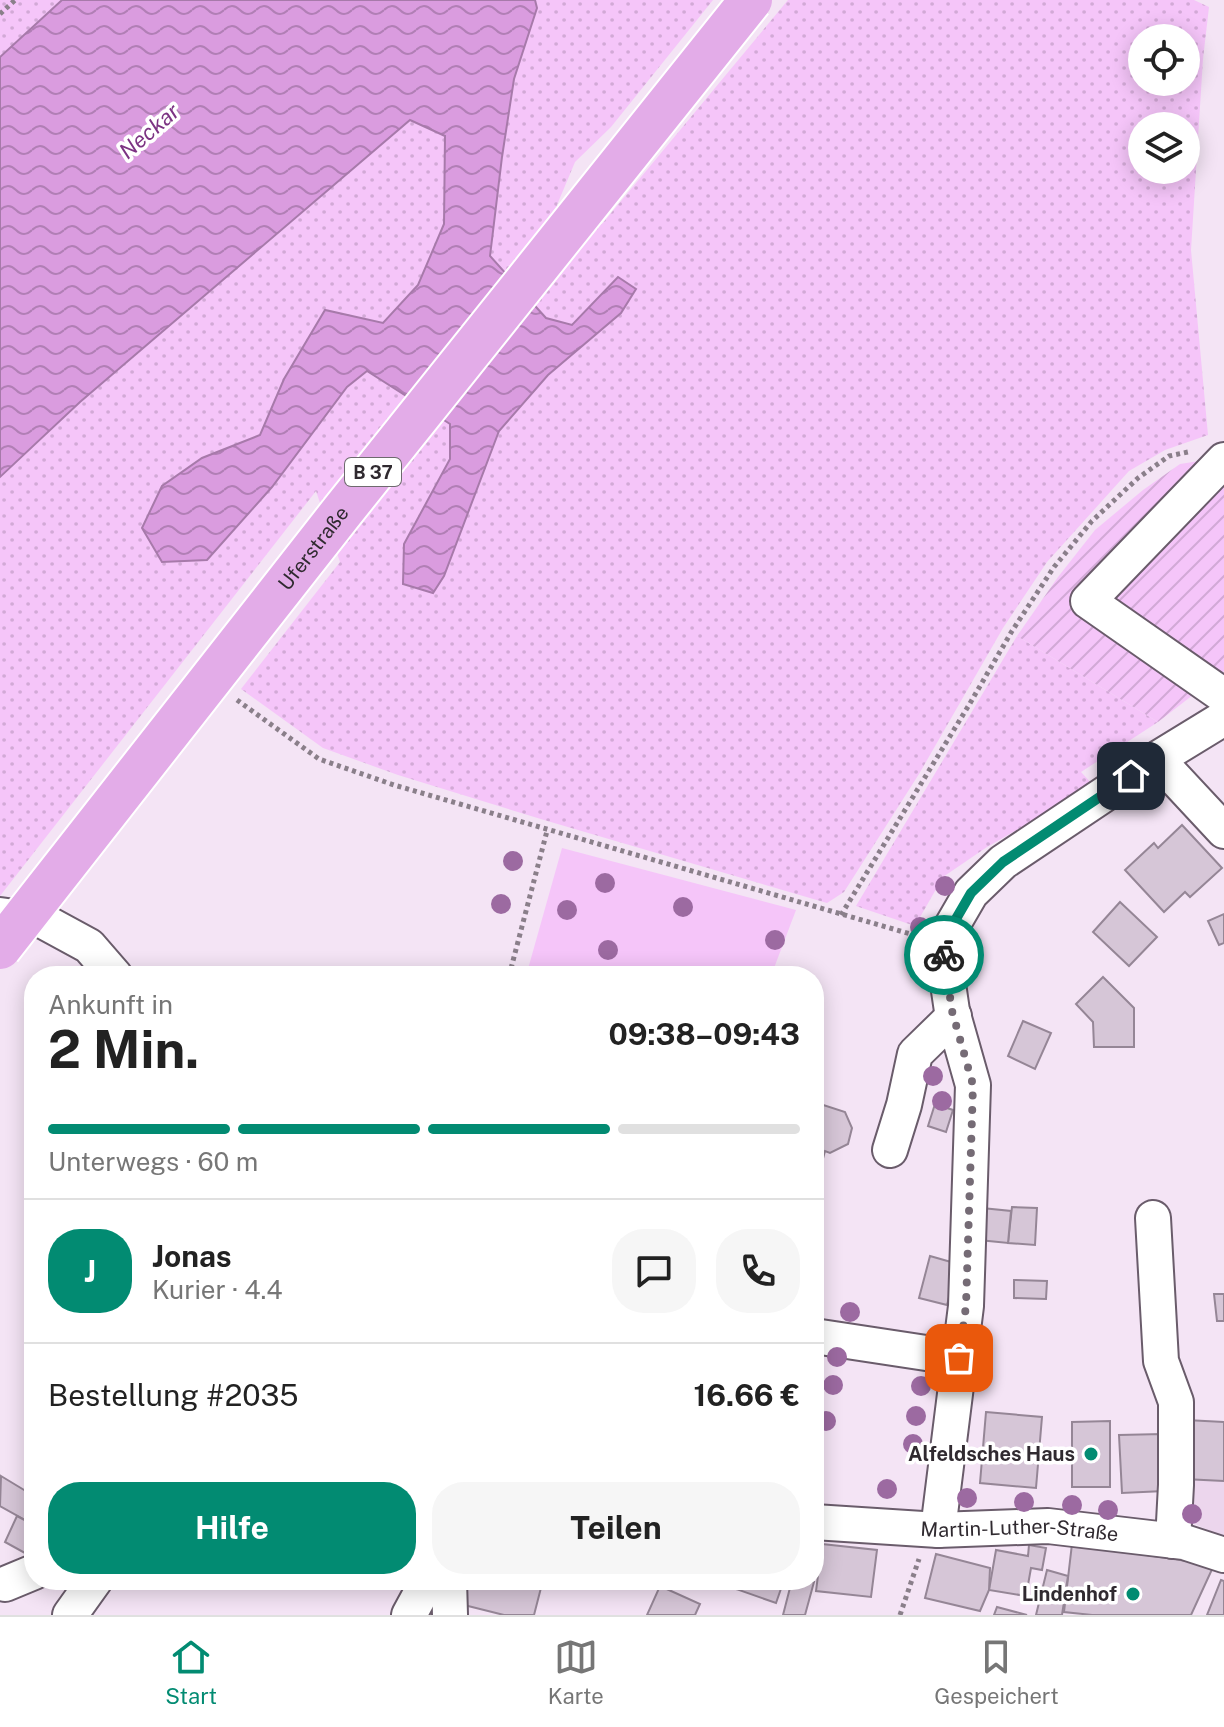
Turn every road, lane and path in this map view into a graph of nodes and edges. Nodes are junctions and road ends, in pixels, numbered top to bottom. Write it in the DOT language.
graph roads {
  1 [pos="15,0"];
  2 [pos="751,0"];
  3 [pos="0,14"];
  4 [pos="1212,454"];
  5 [pos="1224,696"];
  6 [pos="233,698"];
  7 [pos="1224,718"];
  8 [pos="1157,759"];
  9 [pos="547,831"];
  10 [pos="1224,831"];
  11 [pos="0,915"];
  12 [pos="841,915"];
  13 [pos="942,943"];
  14 [pos="0,948"];
  15 [pos="106,966"];
  16 [pos="512,966"];
  17 [pos="954,1016"];
  18 [pos="890,1150"];
  19 [pos="1153,1218"];
  20 [pos="824,1338"];
  21 [pos="959,1358"];
  22 [pos="824,1523"];
  23 [pos="931,1530"];
  24 [pos="1173,1541"];
  25 [pos="1224,1555"];
  26 [pos="88,1590"];
  27 [pos="423,1590"];
  28 [pos="449,1590"];
  29 [pos="70,1615"];
  30 [pos="409,1615"];
  31 [pos="450,1615"];
  32 [pos="900,1615"];
  1 -- 3 [label="path"];
  2 -- 14 [label="main road, Uferstraße / B 37, bridge"];
  4 -- 5 [label="street"];
  4 -- 12 [label="path"];
  6 -- 9 [label="path"];
  7 -- 8 [label="street"];
  8 -- 10 [label="street"];
  8 -- 13 [label="street"];
  9 -- 12 [label="path"];
  9 -- 16 [label="path"];
  11 -- 15 [label="street"];
  12 -- 13 [label="path"];
  13 -- 17 [label="street"];
  17 -- 18 [label="street"];
  17 -- 21 [label="street"];
  19 -- 24 [label="street"];
  20 -- 21 [label="street"];
  21 -- 23 [label="street"];
  22 -- 23 [label="street, Martin-Luther-Straße"];
  23 -- 24 [label="street, Martin-Luther-Straße"];
  23 -- 32 [label="path"];
  24 -- 25 [label="street, Martin-Luther-Straße"];
  26 -- 29 [label="street"];
  27 -- 30 [label="street"];
  28 -- 31 [label="street"];
}
